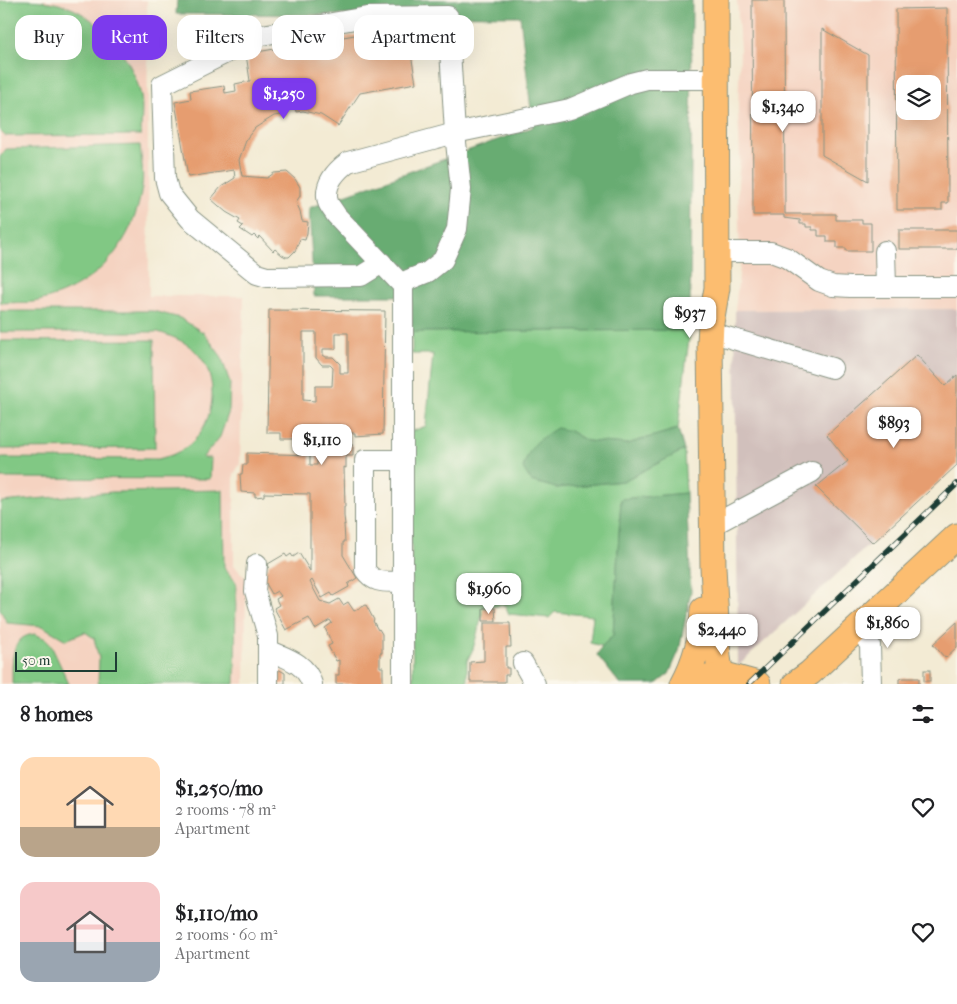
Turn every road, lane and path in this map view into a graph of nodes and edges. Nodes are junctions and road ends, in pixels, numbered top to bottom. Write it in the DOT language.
graph roads {
  1 [pos="716,0"];
  2 [pos="716,79"];
  3 [pos="456,133"];
  4 [pos="885,251"];
  5 [pos="717,252"];
  6 [pos="382,263"];
  7 [pos="403,286"];
  8 [pos="886,287"];
  9 [pos="957,287"];
  10 [pos="710,332"];
  11 [pos="832,368"];
  12 [pos="403,460"];
  13 [pos="812,472"];
  14 [pos="713,525"];
  15 [pos="957,536"];
  16 [pos="257,564"];
  17 [pos="713,567"];
  18 [pos="403,582"];
  19 [pos="859,627"];
  20 [pos="268,650"];
  21 [pos="523,663"];
  22 [pos="719,681"];
  23 [pos="268,684"];
  24 [pos="312,684"];
  25 [pos="403,684"];
  26 [pos="535,684"];
  27 [pos="684,684"];
  28 [pos="689,684"];
  29 [pos="758,684"];
  30 [pos="795,684"];
  31 [pos="871,684"];
  1 -- 2 [label="main road"];
  2 -- 3 [label="street"];
  2 -- 5 [label="main road"];
  3 -- 6 [label="street"];
  3 -- 6 [label="street"];
  3 -- 7 [label="street"];
  4 -- 8 [label="street"];
  5 -- 8 [label="street"];
  5 -- 10 [label="main road"];
  6 -- 7 [label="street"];
  7 -- 12 [label="street"];
  8 -- 9 [label="street"];
  10 -- 11 [label="street"];
  10 -- 14 [label="main road"];
  12 -- 18 [label="street"];
  12 -- 18 [label="street"];
  13 -- 14 [label="street"];
  14 -- 17 [label="main road"];
  15 -- 19 [label="main road"];
  16 -- 20 [label="street"];
  17 -- 22 [label="main road"];
  17 -- 27 [label="main road"];
  18 -- 25 [label="street"];
  19 -- 30 [label="main road"];
  19 -- 31 [label="street"];
  20 -- 23 [label="street"];
  20 -- 24 [label="street"];
  21 -- 26 [label="street"];
  22 -- 28 [label="main road"];
  22 -- 29 [label="main road"];
}
